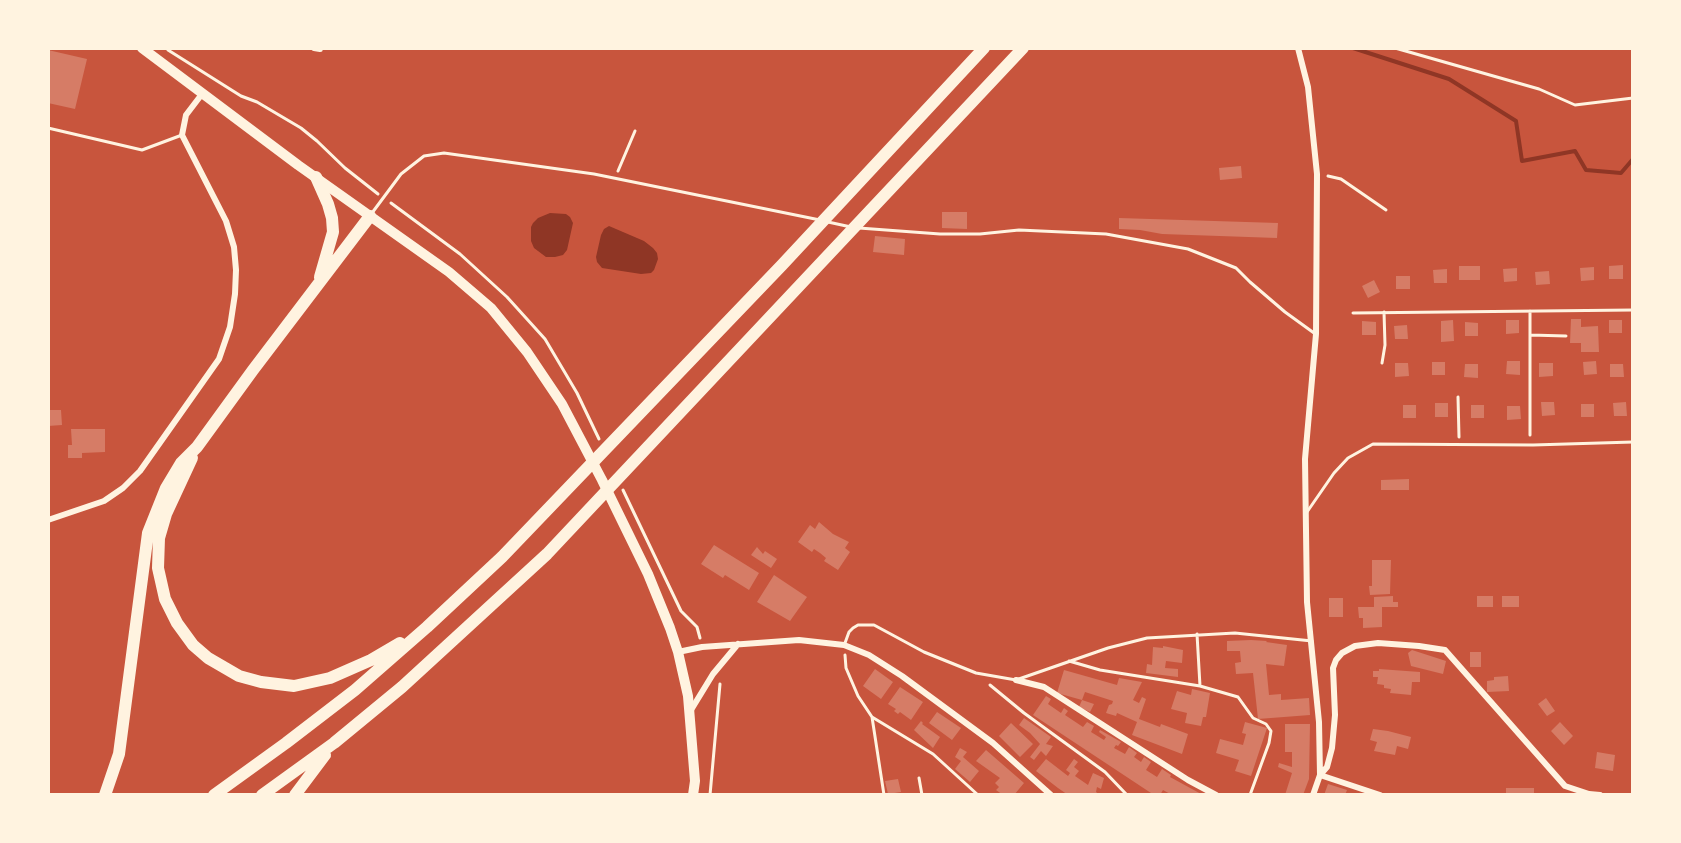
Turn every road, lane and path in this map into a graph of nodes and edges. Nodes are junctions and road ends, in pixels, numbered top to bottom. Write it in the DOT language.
graph roads {
  1 [pos="142,48"];
  2 [pos="164,48"];
  3 [pos="984,48"];
  4 [pos="1023,48"];
  5 [pos="1395,48"];
  6 [pos="1298,51"];
  7 [pos="202,94"];
  8 [pos="1633,98"];
  9 [pos="48,128"];
  10 [pos="635,131"];
  11 [pos="182,135"];
  12 [pos="1317,174"];
  13 [pos="316,177"];
  14 [pos="615,178"];
  15 [pos="383,198"];
  16 [pos="1386,210"];
  17 [pos="370,216"];
  18 [pos="317,286"];
  19 [pos="1633,310"];
  20 [pos="1530,311"];
  21 [pos="1384,312"];
  22 [pos="1353,313"];
  23 [pos="1316,334"];
  24 [pos="1530,335"];
  25 [pos="1566,336"];
  26 [pos="1382,363"];
  27 [pos="1458,397"];
  28 [pos="1633,442"];
  29 [pos="1459,445"];
  30 [pos="1530,445"];
  31 [pos="606,446"];
  32 [pos="197,447"];
  33 [pos="623,489"];
  34 [pos="1307,513"];
  35 [pos="48,520"];
  36 [pos="427,627"];
  37 [pos="697,627"];
  38 [pos="1197,634"];
  39 [pos="1312,641"];
  40 [pos="738,644"];
  41 [pos="844,645"];
  42 [pos="678,652"];
  43 [pos="1069,661"];
  44 [pos="976,673"];
  45 [pos="1016,680"];
  46 [pos="720,683"];
  47 [pos="1200,686"];
  48 [pos="690,713"];
  49 [pos="872,717"];
  50 [pos="334,743"];
  51 [pos="1320,775"];
  52 [pos="919,778"];
  53 [pos="105,795"];
  54 [pos="214,795"];
  55 [pos="262,795"];
  56 [pos="295,795"];
  57 [pos="693,795"];
  58 [pos="710,795"];
  59 [pos="884,795"];
  60 [pos="922,795"];
  61 [pos="978,795"];
  62 [pos="1051,795"];
  63 [pos="1127,795"];
  64 [pos="1216,795"];
  65 [pos="1250,795"];
  66 [pos="1313,795"];
  67 [pos="1380,795"];
  68 [pos="1600,795"];
  1 -- 7 [label="main road"];
  2 -- 15 [label="path"];
  3 -- 31 [label="highway"];
  4 -- 50 [label="highway"];
  5 -- 8 [label="path"];
  6 -- 12 [label="street"];
  7 -- 11 [label="street"];
  7 -- 13 [label="main road"];
  9 -- 11 [label="lane"];
  10 -- 14 [label="path"];
  11 -- 35 [label="street"];
  12 -- 16 [label="path"];
  12 -- 23 [label="street"];
  13 -- 17 [label="main road"];
  13 -- 18 [label="highway"];
  14 -- 15 [label="lane"];
  14 -- 23 [label="lane"];
  15 -- 17 [label="lane"];
  15 -- 31 [label="path"];
  17 -- 18 [label="highway"];
  17 -- 42 [label="main road"];
  18 -- 32 [label="highway"];
  19 -- 20 [label="path"];
  20 -- 21 [label="path"];
  20 -- 24 [label="path"];
  21 -- 22 [label="path"];
  21 -- 26 [label="path"];
  23 -- 34 [label="street"];
  24 -- 25 [label="path"];
  24 -- 30 [label="path"];
  27 -- 29 [label="path"];
  28 -- 30 [label="lane"];
  29 -- 30 [label="lane"];
  29 -- 34 [label="lane"];
  31 -- 36 [label="highway"];
  32 -- 36 [label="highway"];
  32 -- 53 [label="highway"];
  33 -- 37 [label="path"];
  34 -- 39 [label="street"];
  36 -- 54 [label="highway"];
  38 -- 39 [label="lane"];
  38 -- 43 [label="lane"];
  38 -- 47 [label="lane"];
  39 -- 51 [label="street"];
  40 -- 41 [label="street"];
  40 -- 42 [label="street"];
  40 -- 48 [label="street"];
  41 -- 44 [label="lane"];
  41 -- 49 [label="path"];
  41 -- 62 [label="street"];
  42 -- 48 [label="main road"];
  43 -- 45 [label="lane"];
  43 -- 47 [label="lane"];
  44 -- 45 [label="lane"];
  44 -- 63 [label="path"];
  45 -- 64 [label="street"];
  46 -- 58 [label="path"];
  47 -- 65 [label="lane"];
  48 -- 57 [label="main road"];
  49 -- 59 [label="path"];
  49 -- 61 [label="path"];
  50 -- 55 [label="highway"];
  50 -- 56 [label="highway"];
  51 -- 66 [label="street"];
  51 -- 67 [label="street"];
  51 -- 68 [label="street"];
  52 -- 60 [label="path"];
}
